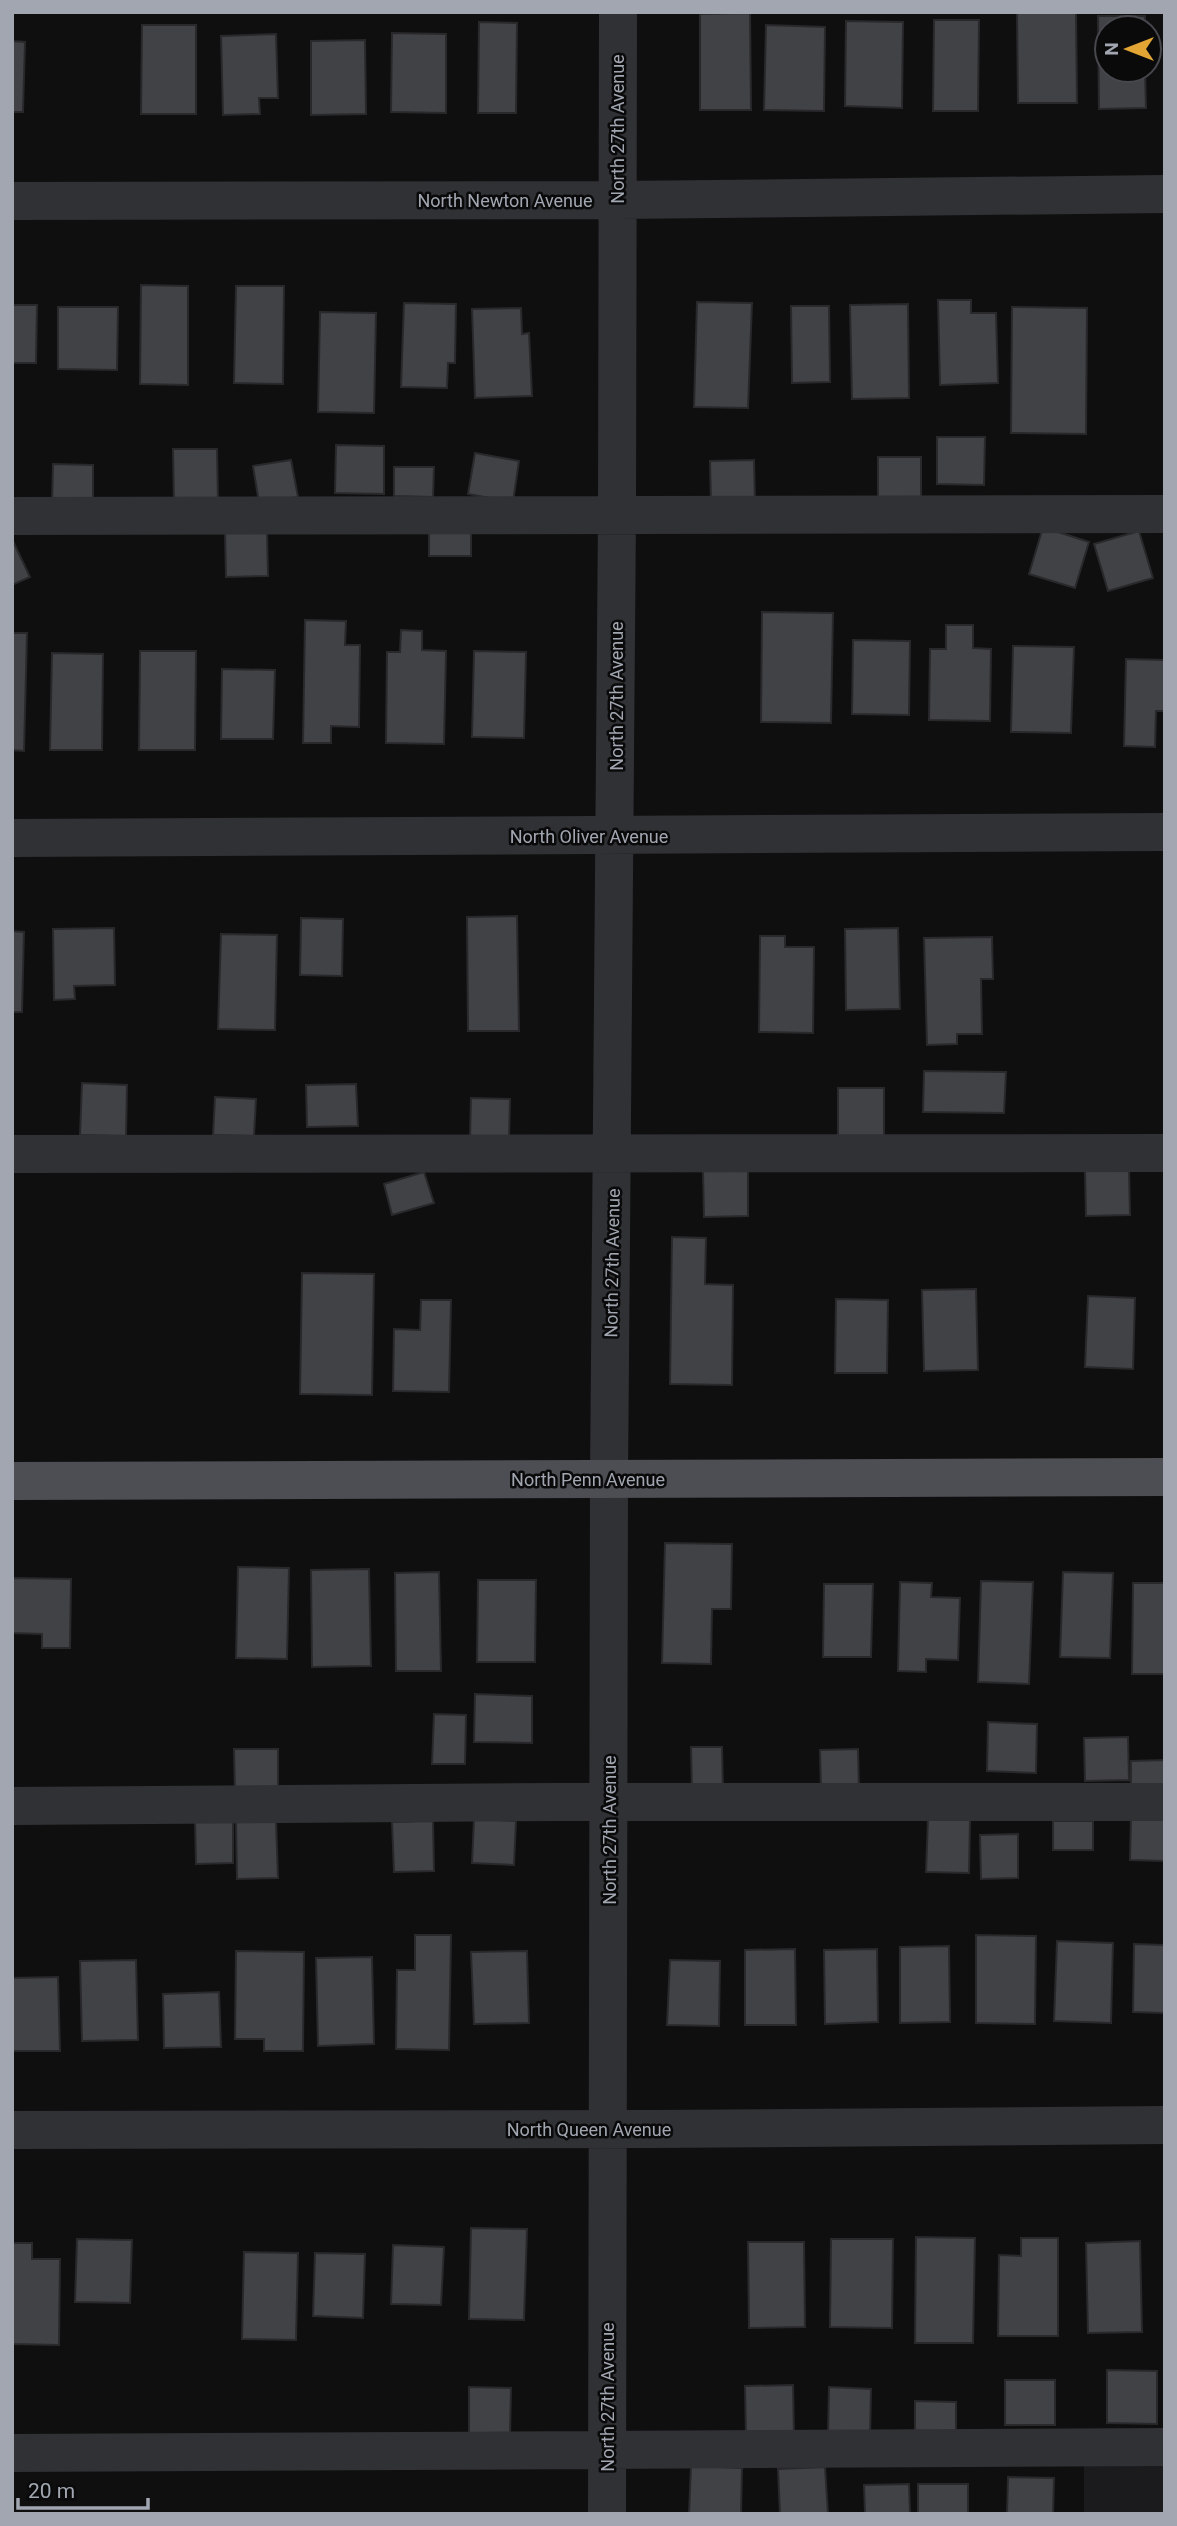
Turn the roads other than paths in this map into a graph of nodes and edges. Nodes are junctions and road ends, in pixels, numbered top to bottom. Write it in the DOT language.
graph roads {
  1 [pos="618,12"];
  2 [pos="1165,194"];
  3 [pos="617,200"];
  4 [pos="12,201"];
  5 [pos="1165,514"];
  6 [pos="617,515"];
  7 [pos="12,516"];
  8 [pos="1165,832"];
  9 [pos="614,836"];
  10 [pos="12,838"];
  11 [pos="1165,1153"];
  12 [pos="12,1154"];
  13 [pos="613,1155"];
  14 [pos="1165,1477"];
  15 [pos="609,1478"];
  16 [pos="12,1481"];
  17 [pos="609,1802"];
  18 [pos="1165,1802"];
  19 [pos="12,1805"];
  20 [pos="1165,2125"];
  21 [pos="608,2129"];
  22 [pos="12,2130"];
  23 [pos="1165,2447"];
  24 [pos="607,2452"];
  25 [pos="12,2453"];
  26 [pos="607,2514"];
  1 -- 3 [label="street, North 27th Avenue"];
  2 -- 3 [label="street, North Newton Avenue"];
  3 -- 4 [label="street, North Newton Avenue"];
  3 -- 6 [label="street, North 27th Avenue"];
  5 -- 6 [label="street"];
  6 -- 7 [label="street"];
  6 -- 9 [label="street, North 27th Avenue"];
  8 -- 9 [label="street, North Oliver Avenue"];
  9 -- 10 [label="street, North Oliver Avenue"];
  9 -- 13 [label="street, North 27th Avenue"];
  11 -- 13 [label="street"];
  12 -- 13 [label="street"];
  13 -- 15 [label="street, North 27th Avenue"];
  14 -- 15 [label="main road, North Penn Avenue"];
  15 -- 16 [label="main road, North Penn Avenue"];
  15 -- 17 [label="street, North 27th Avenue"];
  17 -- 18 [label="street"];
  17 -- 19 [label="street"];
  17 -- 21 [label="street, North 27th Avenue"];
  20 -- 21 [label="street, North Queen Avenue"];
  21 -- 22 [label="street, North Queen Avenue"];
  21 -- 24 [label="street, North 27th Avenue"];
  23 -- 24 [label="street"];
  24 -- 25 [label="street"];
  24 -- 26 [label="street, North 27th Avenue"];
}
